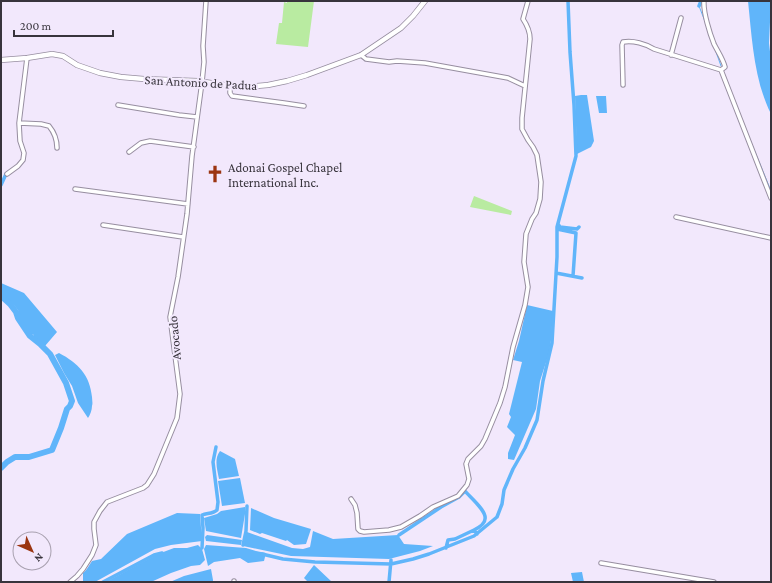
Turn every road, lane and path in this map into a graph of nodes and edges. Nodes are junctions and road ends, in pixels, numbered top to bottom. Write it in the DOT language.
graph roads {
  1 [pos="206,1"];
  2 [pos="425,1"];
  3 [pos="528,1"];
  4 [pos="704,1"];
  5 [pos="681,18"];
  6 [pos="361,55"];
  7 [pos="671,55"];
  8 [pos="27,58"];
  9 [pos="1,60"];
  10 [pos="722,70"];
  11 [pos="202,82"];
  12 [pos="624,85"];
  13 [pos="230,86"];
  14 [pos="525,86"];
  15 [pos="118,105"];
  16 [pos="304,106"];
  17 [pos="197,117"];
  18 [pos="19,123"];
  19 [pos="194,147"];
  20 [pos="57,148"];
  21 [pos="129,152"];
  22 [pos="7,174"];
  23 [pos="75,189"];
  24 [pos="771,198"];
  25 [pos="188,204"];
  26 [pos="676,217"];
  27 [pos="103,225"];
  28 [pos="183,237"];
  29 [pos="771,238"];
  30 [pos="351,498"];
  31 [pos="601,563"];
  32 [pos="70,582"];
  33 [pos="714,582"];
  1 -- 11 [label="street, Avocado"];
  2 -- 6 [label="street, San Antonio de Padua"];
  3 -- 14 [label="street"];
  4 -- 10 [label="street"];
  5 -- 7 [label="street"];
  6 -- 13 [label="street, San Antonio de Padua"];
  6 -- 14 [label="street"];
  7 -- 10 [label="street"];
  7 -- 12 [label="street"];
  8 -- 9 [label="street, San Antonio de Padua"];
  8 -- 11 [label="street, San Antonio de Padua"];
  8 -- 18 [label="street"];
  10 -- 24 [label="street"];
  11 -- 13 [label="street, San Antonio de Padua"];
  11 -- 17 [label="street, Avocado"];
  13 -- 16 [label="street"];
  14 -- 30 [label="street"];
  15 -- 17 [label="street"];
  17 -- 19 [label="street, Avocado"];
  18 -- 20 [label="street"];
  18 -- 22 [label="street"];
  19 -- 21 [label="street"];
  19 -- 25 [label="street, Avocado"];
  23 -- 25 [label="street"];
  25 -- 28 [label="street, Avocado"];
  26 -- 29 [label="street"];
  27 -- 28 [label="street"];
  28 -- 32 [label="street, Avocado"];
  31 -- 33 [label="street"];
}
